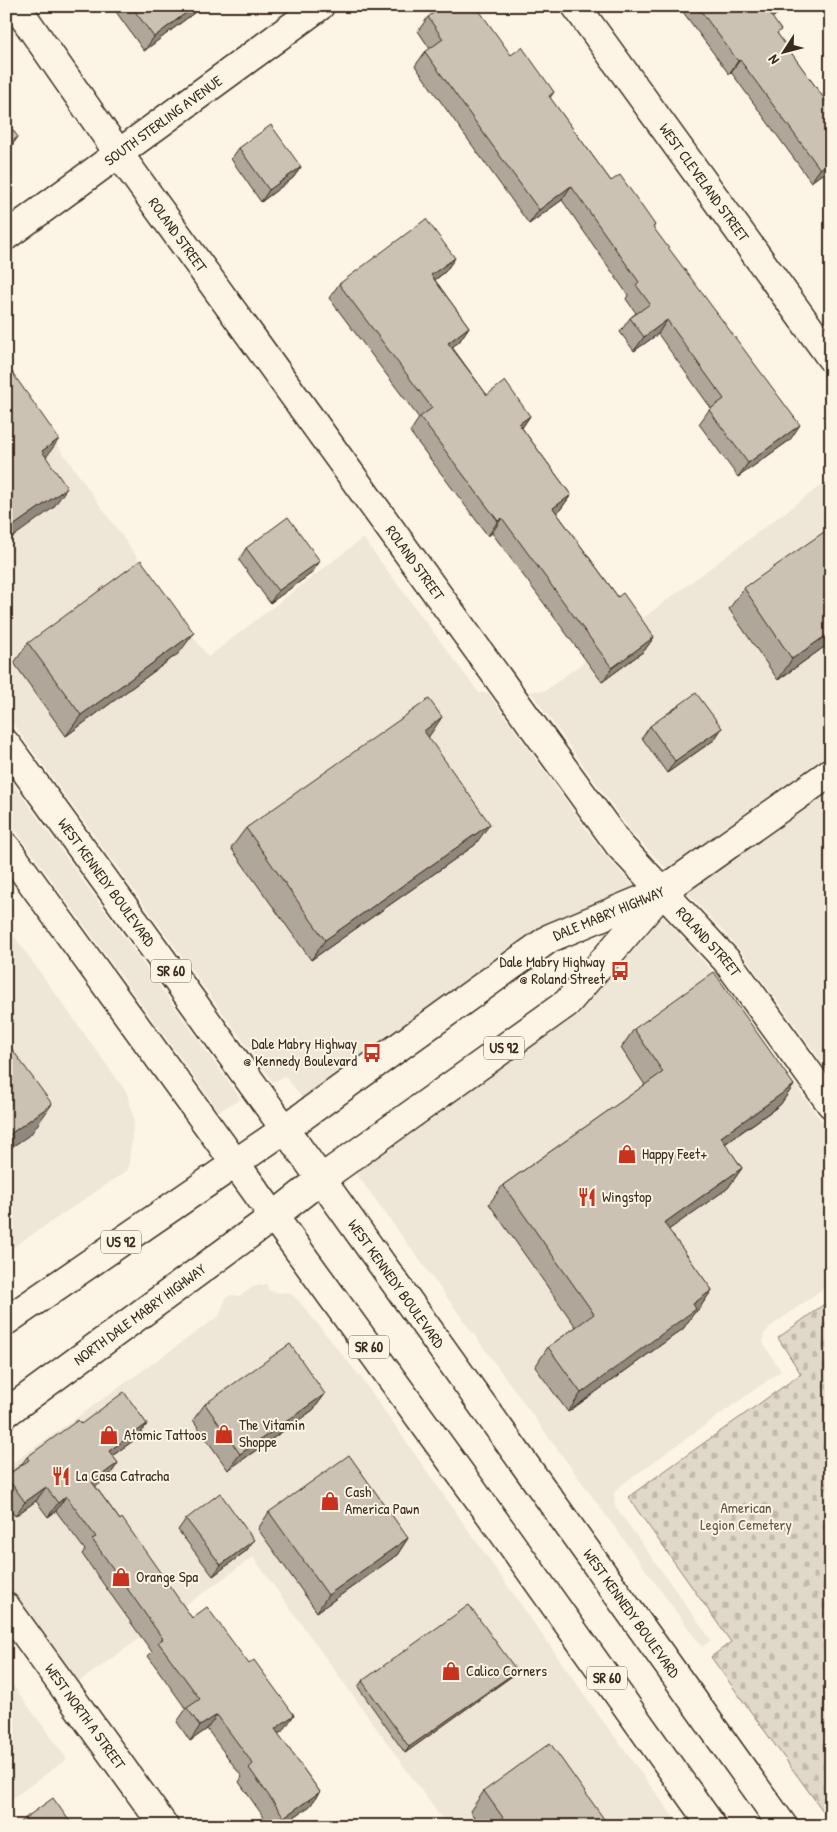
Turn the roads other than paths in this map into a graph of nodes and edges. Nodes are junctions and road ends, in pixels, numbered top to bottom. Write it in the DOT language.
graph roads {
  1 [pos="16,6"];
  2 [pos="320,6"];
  3 [pos="576,6"];
  4 [pos="119,154"];
  5 [pos="6,236"];
  6 [pos="831,358"];
  7 [pos="6,744"];
  8 [pos="831,772"];
  9 [pos="6,847"];
  10 [pos="664,891"];
  11 [pos="831,1104"];
  12 [pos="285,1129"];
  13 [pos="236,1163"];
  14 [pos="321,1179"];
  15 [pos="274,1216"];
  16 [pos="6,1320"];
  17 [pos="6,1413"];
  18 [pos="6,1607"];
  19 [pos="164,1826"];
  20 [pos="712,1826"];
  21 [pos="783,1826"];
  1 -- 4 [label="main road, ROLAND STREET"];
  2 -- 4 [label="main road, SOUTH STERLING AVENUE"];
  3 -- 6 [label="main road, WEST CLEVELAND STREET"];
  4 -- 5 [label="main road, SOUTH STERLING AVENUE"];
  4 -- 10 [label="main road, ROLAND STREET"];
  7 -- 12 [label="main road, WEST KENNEDY BOULEVARD / SR 60"];
  8 -- 10 [label="main road, US 92"];
  9 -- 13 [label="main road, SR 60"];
  10 -- 11 [label="main road, ROLAND STREET"];
  10 -- 12 [label="main road, DALE MABRY HIGHWAY / US 92"];
  10 -- 14 [label="main road, DALE MABRY HIGHWAY / US 92"];
  12 -- 13 [label="main road, DALE MABRY HIGHWAY / US 92"];
  12 -- 14 [label="main road, WEST KENNEDY BOULEVARD / SR 60"];
  13 -- 15 [label="main road, SR 60"];
  13 -- 16 [label="main road, US 92"];
  14 -- 15 [label="main road, DALE MABRY HIGHWAY / US 92"];
  14 -- 21 [label="main road, WEST KENNEDY BOULEVARD / SR 60"];
  15 -- 17 [label="main road, NORTH DALE MABRY HIGHWAY / US 92"];
  15 -- 20 [label="main road, SR 60"];
  18 -- 19 [label="main road, WEST NORTH A STREET"];
}
